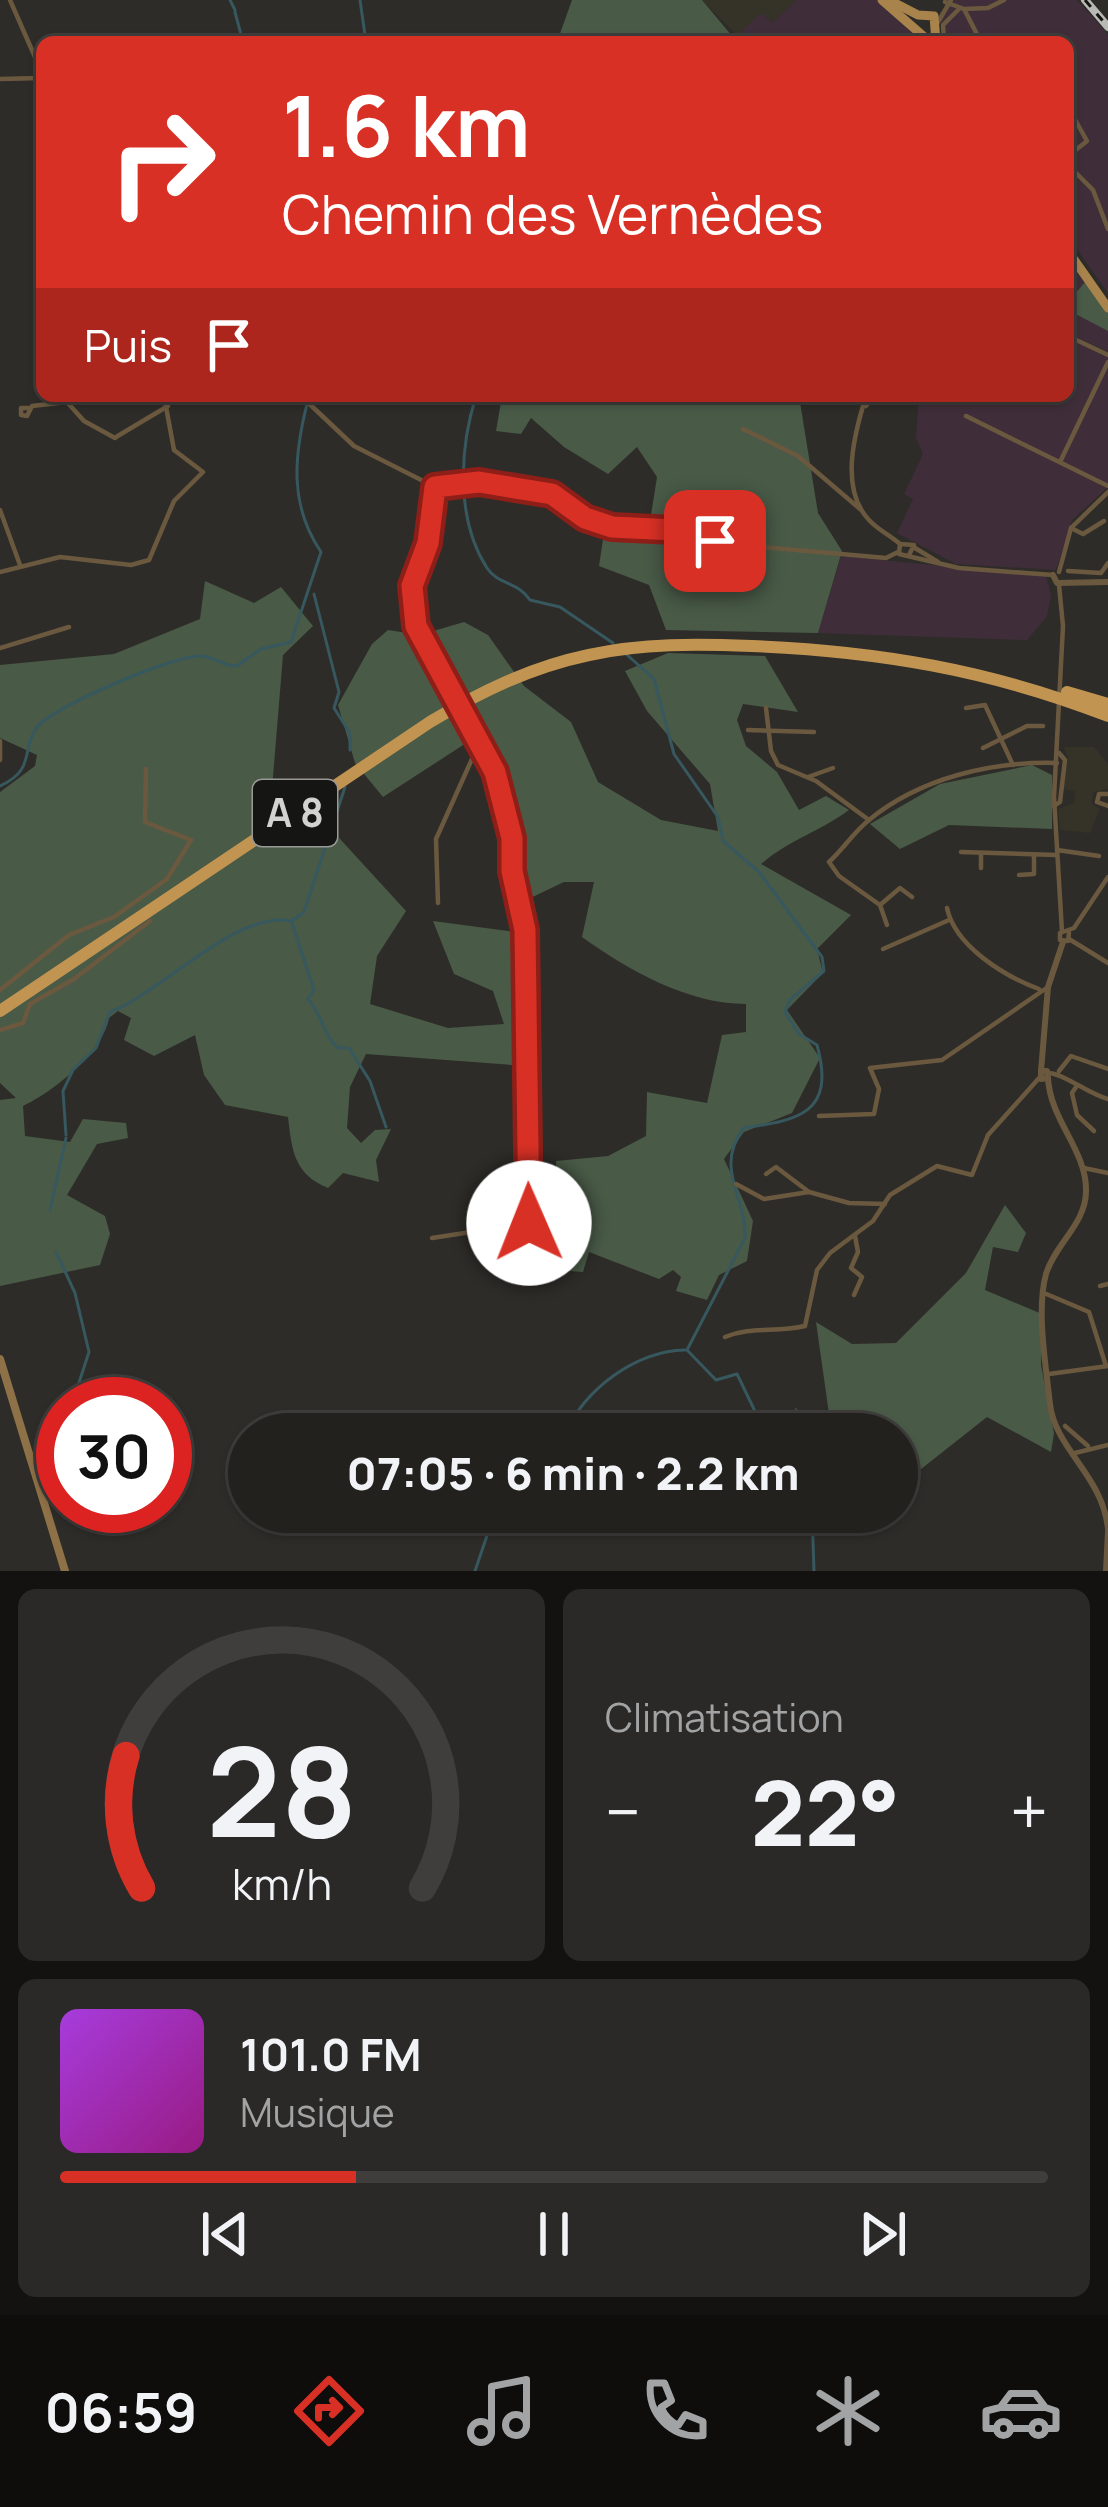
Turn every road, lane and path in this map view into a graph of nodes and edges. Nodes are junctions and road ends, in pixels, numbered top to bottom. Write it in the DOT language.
graph roads {
  1 [pos="10,0"];
  2 [pos="886,0"];
  3 [pos="1004,0"];
  4 [pos="948,2"];
  5 [pos="961,9"];
  6 [pos="934,18"];
  7 [pos="925,35"];
  8 [pos="977,36"];
  9 [pos="36,61"];
  10 [pos="36,76"];
  11 [pos="0,79"];
  12 [pos="1074,118"];
  13 [pos="1074,151"];
  14 [pos="1074,171"];
  15 [pos="1108,229"];
  16 [pos="1074,255"];
  17 [pos="1074,256"];
  18 [pos="1108,298"];
  19 [pos="1108,308"];
  20 [pos="1074,339"];
  21 [pos="1108,359"];
  22 [pos="166,402"];
  23 [pos="307,402"];
  24 [pos="860,402"];
  25 [pos="867,402"];
  26 [pos="168,406"];
  27 [pos="863,406"];
  28 [pos="28,408"];
  29 [pos="966,416"];
  30 [pos="743,429"];
  31 [pos="1060,462"];
  32 [pos="435,487"];
  33 [pos="1108,489"];
  34 [pos="860,509"];
  35 [pos="0,510"];
  36 [pos="1104,521"];
  37 [pos="1071,528"];
  38 [pos="706,539"];
  39 [pos="899,548"];
  40 [pos="915,548"];
  41 [pos="909,555"];
  42 [pos="745,558"];
  43 [pos="1108,563"];
  44 [pos="20,565"];
  45 [pos="943,565"];
  46 [pos="0,572"];
  47 [pos="1061,576"];
  48 [pos="1108,580"];
  49 [pos="69,627"];
  50 [pos="626,645"];
  51 [pos="0,648"];
  52 [pos="605,648"];
  53 [pos="1064,685"];
  54 [pos="966,707"];
  55 [pos="766,708"];
  56 [pos="1108,709"];
  57 [pos="1013,721"];
  58 [pos="1042,726"];
  59 [pos="748,730"];
  60 [pos="769,731"];
  61 [pos="1016,731"];
  62 [pos="814,732"];
  63 [pos="481,740"];
  64 [pos="999,740"];
  65 [pos="0,741"];
  66 [pos="983,748"];
  67 [pos="1057,751"];
  68 [pos="1035,753"];
  69 [pos="0,760"];
  70 [pos="1038,762"];
  71 [pos="1057,763"];
  72 [pos="1013,765"];
  73 [pos="832,768"];
  74 [pos="146,769"];
  75 [pos="808,777"];
  76 [pos="1108,794"];
  77 [pos="1054,806"];
  78 [pos="1108,806"];
  79 [pos="869,820"];
  80 [pos="961,852"];
  81 [pos="981,853"];
  82 [pos="1057,853"];
  83 [pos="1034,856"];
  84 [pos="1099,856"];
  85 [pos="981,868"];
  86 [pos="1019,875"];
  87 [pos="1108,877"];
  88 [pos="912,897"];
  89 [pos="438,903"];
  90 [pos="880,905"];
  91 [pos="946,908"];
  92 [pos="949,920"];
  93 [pos="150,921"];
  94 [pos="887,925"];
  95 [pos="1066,937"];
  96 [pos="883,949"];
  97 [pos="1108,963"];
  98 [pos="1048,987"];
  99 [pos="1039,989"];
  100 [pos="0,990"];
  101 [pos="0,1002"];
  102 [pos="0,1011"];
  103 [pos="0,1030"];
  104 [pos="1108,1070"];
  105 [pos="1046,1075"];
  106 [pos="1076,1088"];
  107 [pos="1108,1099"];
  108 [pos="819,1116"];
  109 [pos="1094,1131"];
  110 [pos="1083,1168"];
  111 [pos="1108,1173"];
  112 [pos="766,1174"];
  113 [pos="736,1184"];
  114 [pos="809,1192"];
  115 [pos="885,1204"];
  116 [pos="855,1236"];
  117 [pos="432,1238"];
  118 [pos="1044,1293"];
  119 [pos="854,1294"];
  120 [pos="725,1337"];
  121 [pos="0,1359"];
  122 [pos="1107,1366"];
  123 [pos="1049,1375"];
  124 [pos="1065,1426"];
  125 [pos="1108,1444"];
  126 [pos="1088,1445"];
  127 [pos="1075,1453"];
  128 [pos="1108,1530"];
  129 [pos="65,1571"];
  130 [pos="1106,1571"];
  1 -- 9 [label="street"];
  2 -- 7 [label="main road"];
  3 -- 5 [label="street"];
  4 -- 5 [label="street"];
  4 -- 6 [label="street"];
  5 -- 7 [label="street"];
  5 -- 8 [label="street"];
  6 -- 7 [label="main road"];
  6 -- 7 [label="main road"];
  10 -- 11 [label="street"];
  12 -- 13 [label="street"];
  14 -- 15 [label="street"];
  16 -- 18 [label="main road"];
  17 -- 19 [label="main road"];
  20 -- 21 [label="street"];
  21 -- 31 [label="street"];
  22 -- 26 [label="street"];
  23 -- 32 [label="street"];
  24 -- 27 [label="street"];
  25 -- 27 [label="street"];
  26 -- 28 [label="street"];
  26 -- 44 [label="street"];
  27 -- 34 [label="street"];
  29 -- 31 [label="street"];
  30 -- 34 [label="street"];
  31 -- 33 [label="street"];
  32 -- 38 [label="street"];
  32 -- 63 [label="street"];
  33 -- 37 [label="street"];
  34 -- 39 [label="street"];
  35 -- 44 [label="street"];
  36 -- 37 [label="street"];
  37 -- 47 [label="street"];
  38 -- 39 [label="street"];
  38 -- 42 [label="street"];
  39 -- 40 [label="street"];
  39 -- 41 [label="street"];
  40 -- 41 [label="street"];
  40 -- 45 [label="street"];
  41 -- 45 [label="street"];
  43 -- 47 [label="street"];
  44 -- 46 [label="street"];
  45 -- 47 [label="street"];
  47 -- 48 [label="street"];
  47 -- 53 [label="street"];
  49 -- 51 [label="street"];
  50 -- 52 [label="highway, A 8"];
  50 -- 53 [label="highway, A 8"];
  50 -- 56 [label="highway, A 8"];
  52 -- 101 [label="highway, A 8"];
  52 -- 102 [label="highway, A 8"];
  53 -- 56 [label="highway"];
  53 -- 67 [label="street"];
  54 -- 64 [label="street"];
  55 -- 60 [label="street"];
  57 -- 61 [label="street"];
  58 -- 61 [label="street"];
  59 -- 60 [label="street"];
  60 -- 62 [label="street"];
  60 -- 75 [label="street"];
  61 -- 64 [label="street"];
  63 -- 89 [label="street"];
  63 -- 117 [label="street"];
  64 -- 66 [label="street"];
  64 -- 72 [label="street"];
  65 -- 69 [label="street"];
  67 -- 71 [label="street"];
  67 -- 77 [label="street"];
  68 -- 70 [label="street"];
  70 -- 71 [label="street"];
  70 -- 72 [label="street"];
  71 -- 77 [label="street"];
  72 -- 79 [label="street"];
  73 -- 75 [label="street"];
  74 -- 100 [label="street"];
  75 -- 79 [label="street"];
  76 -- 78 [label="street"];
  77 -- 82 [label="street"];
  79 -- 90 [label="street"];
  80 -- 81 [label="street"];
  81 -- 83 [label="street"];
  81 -- 85 [label="street"];
  82 -- 83 [label="street"];
  82 -- 84 [label="street"];
  82 -- 95 [label="street"];
  83 -- 86 [label="street"];
  87 -- 95 [label="street"];
  88 -- 90 [label="street"];
  90 -- 94 [label="street"];
  91 -- 92 [label="street"];
  92 -- 96 [label="street"];
  92 -- 99 [label="street"];
  93 -- 103 [label="street"];
  95 -- 97 [label="street"];
  95 -- 98 [label="street"];
  98 -- 99 [label="street"];
  98 -- 105 [label="street"];
  99 -- 108 [label="street"];
  104 -- 105 [label="street"];
  105 -- 106 [label="street"];
  105 -- 110 [label="street"];
  105 -- 115 [label="street"];
  106 -- 107 [label="street"];
  106 -- 109 [label="street"];
  110 -- 111 [label="street"];
  110 -- 118 [label="street"];
  112 -- 114 [label="street"];
  113 -- 114 [label="street"];
  114 -- 115 [label="street"];
  115 -- 116 [label="street"];
  116 -- 119 [label="street"];
  116 -- 120 [label="street"];
  118 -- 122 [label="street"];
  118 -- 123 [label="street"];
  121 -- 129 [label="main road"];
  122 -- 123 [label="street"];
  123 -- 127 [label="street"];
  124 -- 126 [label="street"];
  125 -- 126 [label="street"];
  126 -- 127 [label="street"];
  127 -- 128 [label="street"];
  128 -- 130 [label="street"];
}
